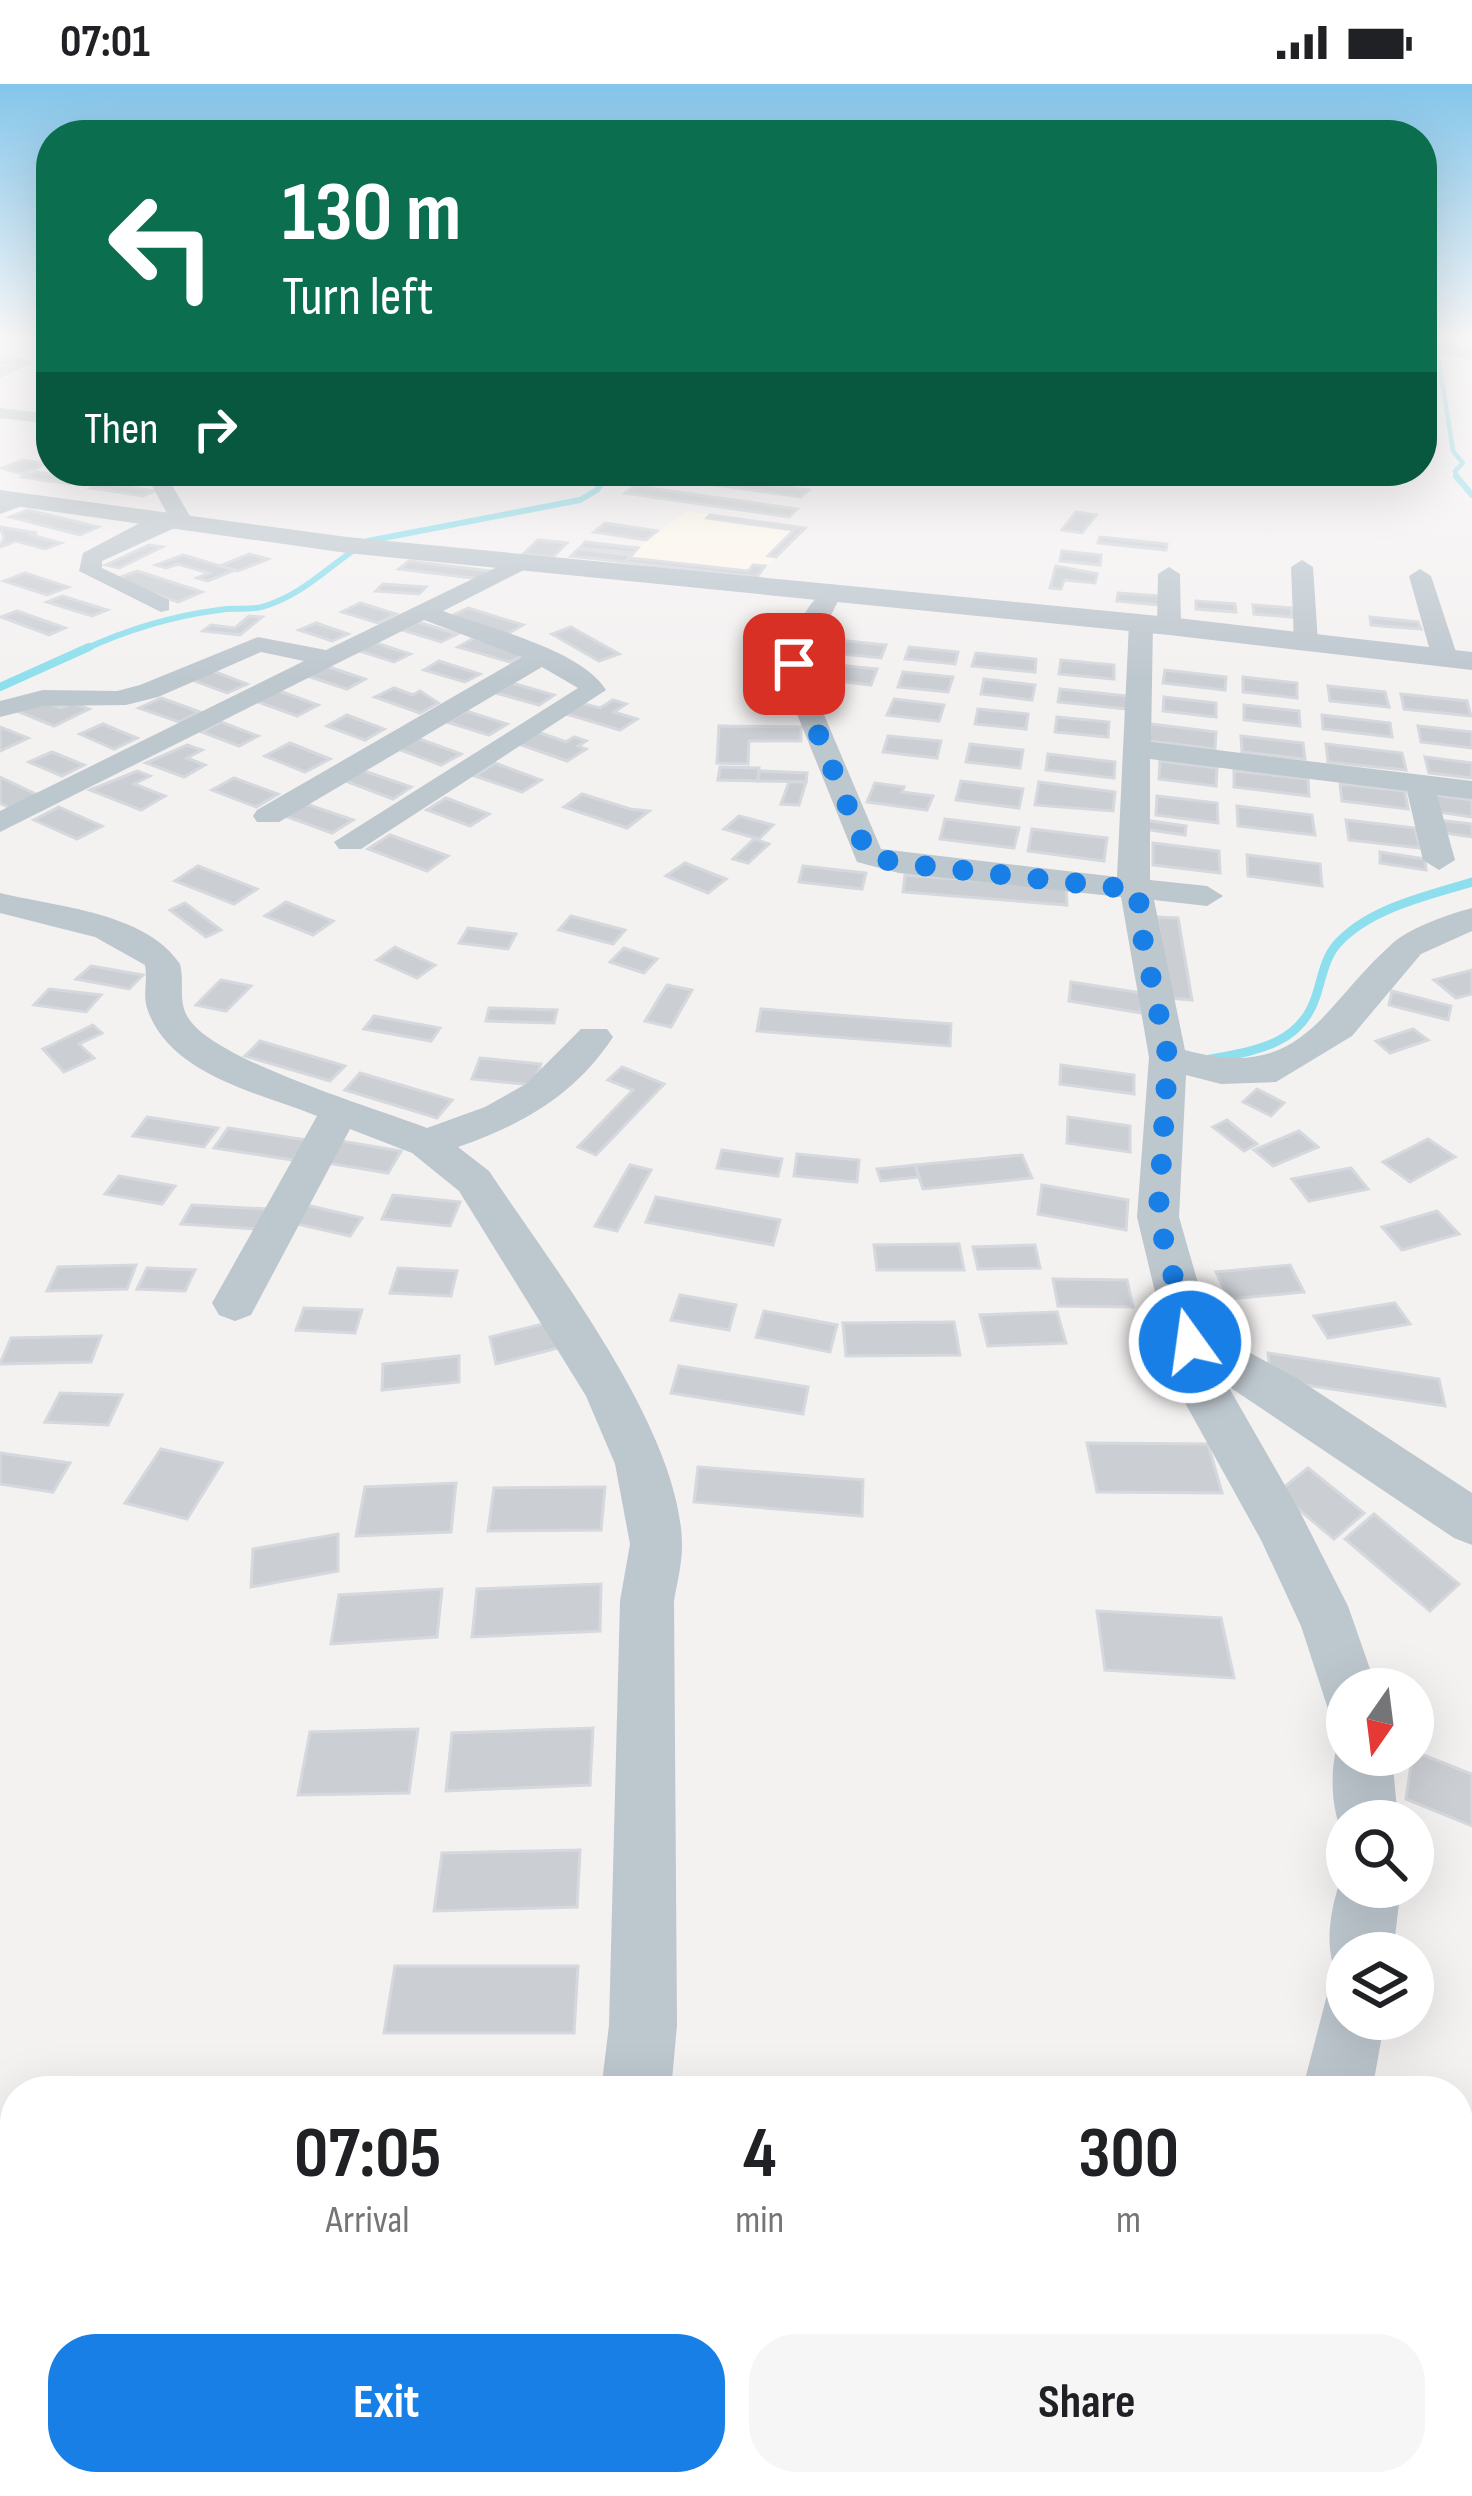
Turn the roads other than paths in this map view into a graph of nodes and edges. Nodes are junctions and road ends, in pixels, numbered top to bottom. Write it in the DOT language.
graph roads {
  1 [pos="162,486"];
  2 [pos="6,502"];
  3 [pos="181,520"];
  4 [pos="520,563"];
  5 [pos="1302,567"];
  6 [pos="1169,574"];
  7 [pos="1420,576"];
  8 [pos="811,594"];
  9 [pos="161,605"];
  10 [pos="427,613"];
  11 [pos="1155,625"];
  12 [pos="1306,642"];
  13 [pos="542,656"];
  14 [pos="328,658"];
  15 [pos="1465,661"];
  16 [pos="0,709"];
  17 [pos="1137,749"];
  18 [pos="1420,784"];
  19 [pos="1472,790"];
  20 [pos="268,816"];
  21 [pos="0,824"];
  22 [pos="350,842"];
  23 [pos="1439,860"];
  24 [pos="1138,890"];
  25 [pos="1207,896"];
  26 [pos="0,903"];
  27 [pos="1472,918"];
  28 [pos="594,1037"];
  29 [pos="1168,1057"];
  30 [pos="341,1108"];
  31 [pos="426,1144"];
  32 [pos="235,1303"];
  33 [pos="1190,1342"];
  34 [pos="1472,1522"];
  35 [pos="1342,1668"];
  36 [pos="1347,2040"];
  37 [pos="638,2076"];
  38 [pos="1340,2076"];
  1 -- 3 [label="street"];
  2 -- 3 [label="street"];
  3 -- 4 [label="street"];
  3 -- 9 [label="street"];
  4 -- 8 [label="street"];
  4 -- 10 [label="street"];
  5 -- 12 [label="street"];
  6 -- 11 [label="street"];
  7 -- 15 [label="street"];
  8 -- 11 [label="street"];
  8 -- 24 [label="street"];
  10 -- 13 [label="street"];
  10 -- 14 [label="street"];
  11 -- 12 [label="street"];
  11 -- 17 [label="street"];
  12 -- 15 [label="street"];
  13 -- 20 [label="street"];
  13 -- 22 [label="street"];
  14 -- 16 [label="street"];
  14 -- 21 [label="street"];
  17 -- 18 [label="street"];
  17 -- 24 [label="street"];
  18 -- 19 [label="street"];
  18 -- 23 [label="street"];
  24 -- 25 [label="street"];
  24 -- 29 [label="street"];
  26 -- 30 [label="street"];
  27 -- 29 [label="street"];
  28 -- 31 [label="street"];
  29 -- 33 [label="street"];
  30 -- 31 [label="street"];
  30 -- 32 [label="street"];
  31 -- 37 [label="street"];
  33 -- 34 [label="street"];
  33 -- 35 [label="street"];
  36 -- 38 [label="street"];
}
